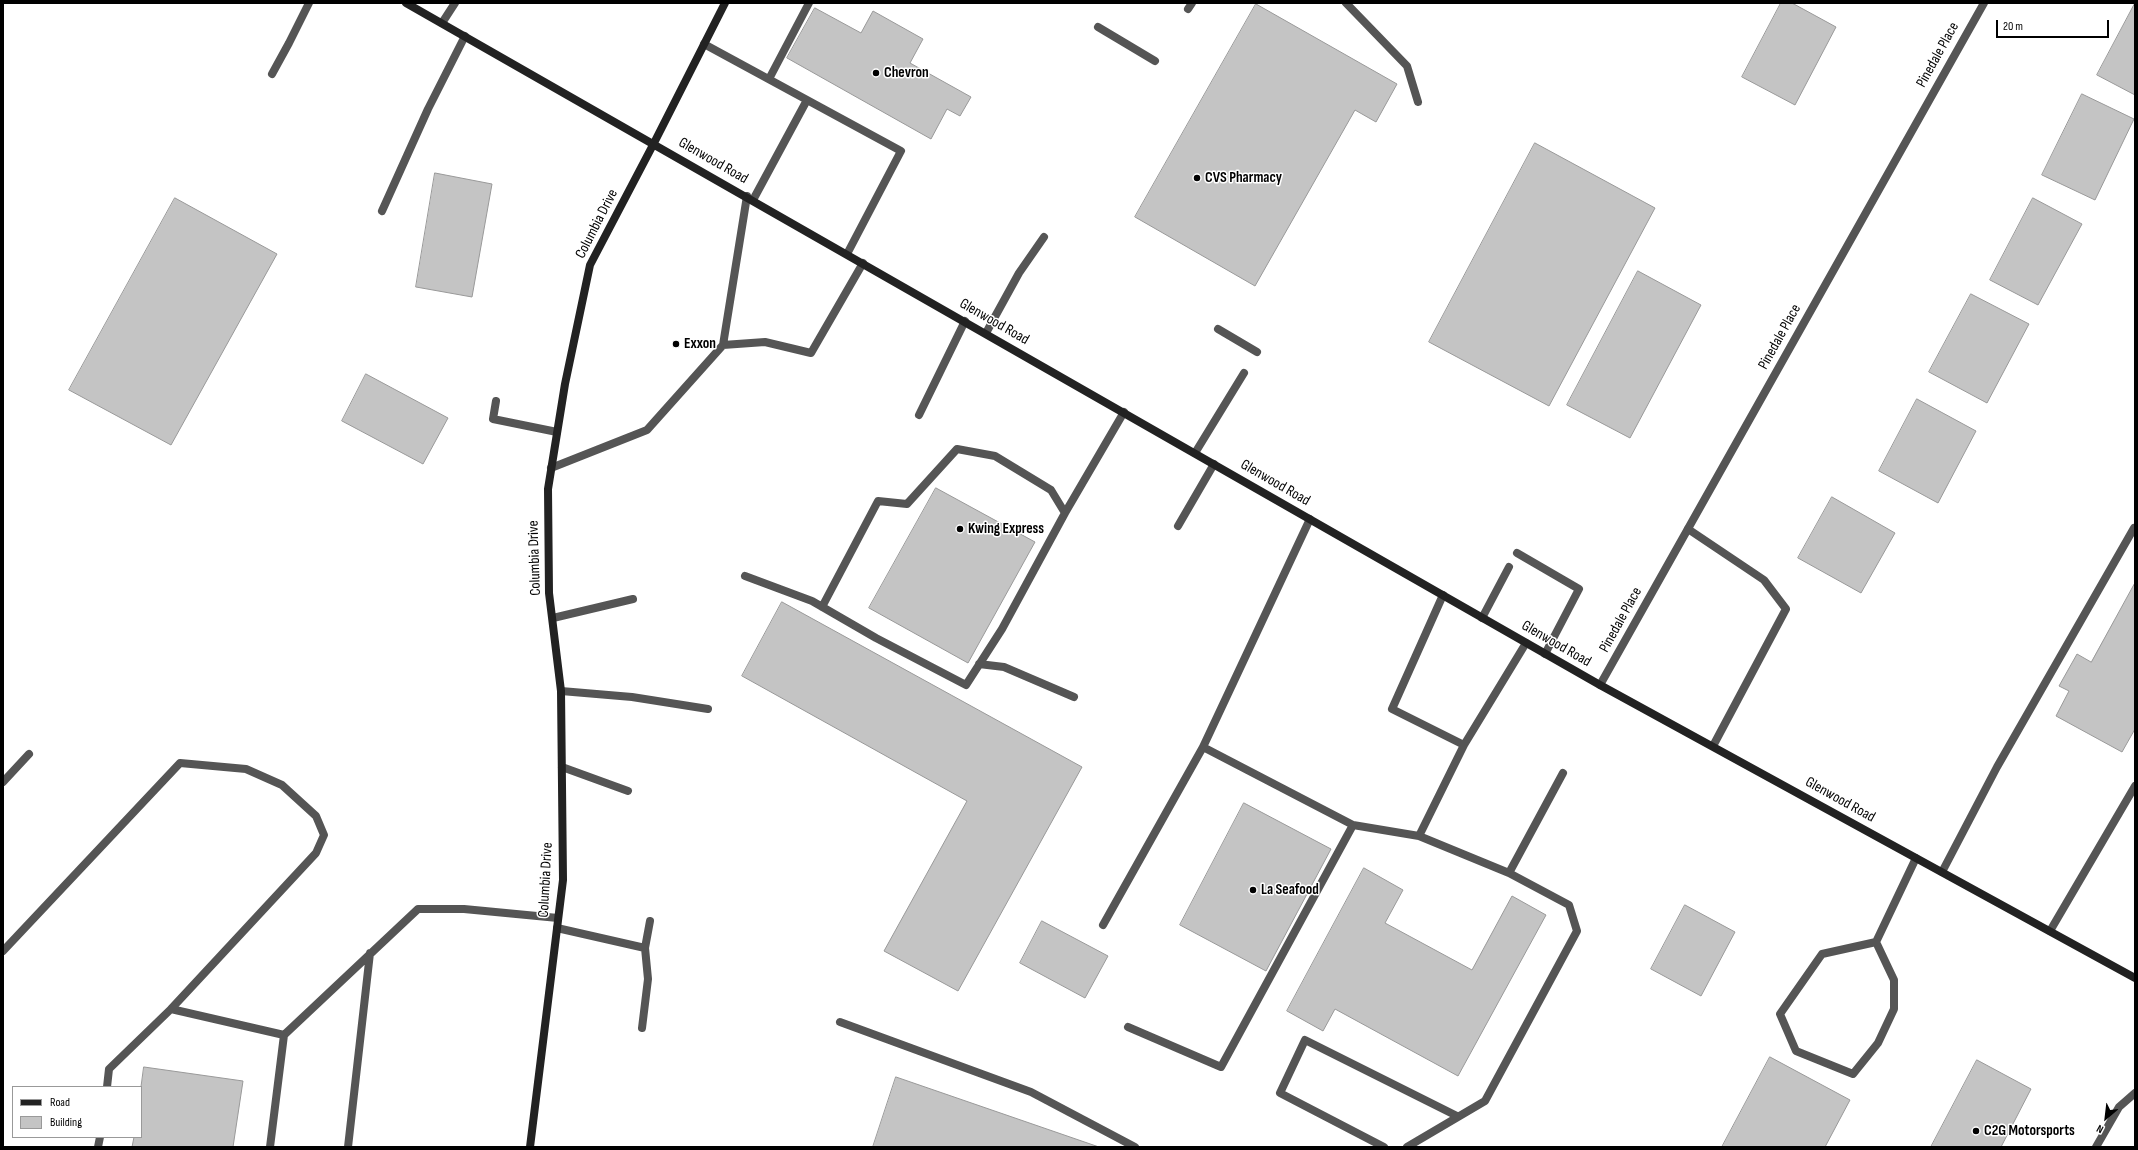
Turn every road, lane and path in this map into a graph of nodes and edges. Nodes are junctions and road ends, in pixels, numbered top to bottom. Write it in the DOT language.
graph roads {
  1 [pos="309,3"];
  2 [pos="406,3"];
  3 [pos="455,3"];
  4 [pos="725,3"];
  5 [pos="809,3"];
  6 [pos="1346,3"];
  7 [pos="1984,3"];
  8 [pos="442,23"];
  9 [pos="1098,27"];
  10 [pos="465,36"];
  11 [pos="704,44"];
  12 [pos="1156,61"];
  13 [pos="272,74"];
  14 [pos="770,80"];
  15 [pos="807,100"];
  16 [pos="1418,102"];
  17 [pos="654,144"];
  18 [pos="750,198"];
  19 [pos="382,211"];
  20 [pos="1044,237"];
  21 [pos="847,254"];
  22 [pos="863,263"];
  23 [pos="965,321"];
  24 [pos="1218,329"];
  25 [pos="986,333"];
  26 [pos="723,346"];
  27 [pos="1258,352"];
  28 [pos="1244,373"];
  29 [pos="496,402"];
  30 [pos="1124,412"];
  31 [pos="918,415"];
  32 [pos="557,432"];
  33 [pos="1195,453"];
  34 [pos="1214,464"];
  35 [pos="551,468"];
  36 [pos="1065,513"];
  37 [pos="1310,519"];
  38 [pos="1178,526"];
  39 [pos="1688,529"];
  40 [pos="2135,529"];
  41 [pos="1517,553"];
  42 [pos="1509,567"];
  43 [pos="745,576"];
  44 [pos="1443,595"];
  45 [pos="633,600"];
  46 [pos="822,607"];
  47 [pos="553,618"];
  48 [pos="1482,618"];
  49 [pos="1526,643"];
  50 [pos="1545,654"];
  51 [pos="979,664"];
  52 [pos="1600,685"];
  53 [pos="561,691"];
  54 [pos="1074,697"];
  55 [pos="708,709"];
  56 [pos="1464,745"];
  57 [pos="1713,746"];
  58 [pos="1203,747"];
  59 [pos="29,754"];
  60 [pos="562,768"];
  61 [pos="1562,773"];
  62 [pos="3,782"];
  63 [pos="2135,786"];
  64 [pos="628,792"];
  65 [pos="1353,825"];
  66 [pos="1419,836"];
  67 [pos="1916,858"];
  68 [pos="1942,872"];
  69 [pos="1509,873"];
  70 [pos="558,918"];
  71 [pos="650,921"];
  72 [pos="1103,925"];
  73 [pos="557,928"];
  74 [pos="2050,931"];
  75 [pos="1876,942"];
  76 [pos="645,948"];
  77 [pos="3,951"];
  78 [pos="370,953"];
  79 [pos="2135,978"];
  80 [pos="171,1009"];
  81 [pos="840,1022"];
  82 [pos="1128,1027"];
  83 [pos="642,1028"];
  84 [pos="284,1035"];
  85 [pos="107,1086"];
  86 [pos="2135,1093"];
  87 [pos="1457,1116"];
  88 [pos="270,1147"];
  89 [pos="348,1147"];
  90 [pos="530,1147"];
  91 [pos="1135,1147"];
  92 [pos="1384,1147"];
  93 [pos="1407,1147"];
  94 [pos="2096,1147"];
  1 -- 13 [label="street"];
  2 -- 8 [label="main road, Glenwood Road"];
  3 -- 8 [label="street"];
  4 -- 11 [label="main road, Columbia Drive"];
  5 -- 14 [label="street"];
  6 -- 16 [label="street"];
  7 -- 39 [label="street, Pinedale Place"];
  8 -- 10 [label="main road, Glenwood Road"];
  9 -- 12 [label="street"];
  10 -- 17 [label="main road, Glenwood Road"];
  10 -- 19 [label="street"];
  11 -- 14 [label="street"];
  11 -- 17 [label="main road, Columbia Drive"];
  14 -- 15 [label="street"];
  15 -- 18 [label="street"];
  15 -- 21 [label="street"];
  17 -- 18 [label="main road, Glenwood Road"];
  17 -- 32 [label="main road, Columbia Drive"];
  18 -- 21 [label="main road, Glenwood Road"];
  18 -- 26 [label="street"];
  20 -- 25 [label="street"];
  21 -- 22 [label="main road, Glenwood Road"];
  22 -- 23 [label="main road, Glenwood Road"];
  22 -- 26 [label="street"];
  23 -- 25 [label="main road, Glenwood Road"];
  23 -- 31 [label="street"];
  24 -- 27 [label="street"];
  25 -- 30 [label="main road, Glenwood Road"];
  26 -- 35 [label="street"];
  28 -- 33 [label="street"];
  29 -- 32 [label="street"];
  30 -- 33 [label="main road, Glenwood Road"];
  30 -- 36 [label="street"];
  32 -- 35 [label="main road, Columbia Drive"];
  33 -- 34 [label="main road, Glenwood Road"];
  34 -- 37 [label="main road, Glenwood Road"];
  34 -- 38 [label="street"];
  35 -- 47 [label="main road, Columbia Drive"];
  36 -- 46 [label="street"];
  36 -- 51 [label="street"];
  37 -- 44 [label="main road, Glenwood Road"];
  37 -- 58 [label="street"];
  39 -- 52 [label="street, Pinedale Place"];
  39 -- 57 [label="street"];
  40 -- 68 [label="street"];
  41 -- 50 [label="street"];
  42 -- 48 [label="street"];
  43 -- 46 [label="street"];
  44 -- 48 [label="main road, Glenwood Road"];
  44 -- 56 [label="street"];
  45 -- 47 [label="street"];
  46 -- 51 [label="street"];
  47 -- 53 [label="main road, Columbia Drive"];
  48 -- 49 [label="main road, Glenwood Road"];
  49 -- 50 [label="main road, Glenwood Road"];
  49 -- 56 [label="street"];
  50 -- 52 [label="main road, Glenwood Road"];
  51 -- 54 [label="street"];
  52 -- 57 [label="main road, Glenwood Road"];
  53 -- 55 [label="street"];
  53 -- 60 [label="main road, Columbia Drive"];
  56 -- 66 [label="street"];
  57 -- 67 [label="main road, Glenwood Road"];
  58 -- 65 [label="street"];
  58 -- 72 [label="street"];
  59 -- 62 [label="street"];
  60 -- 64 [label="street"];
  60 -- 70 [label="main road, Columbia Drive"];
  61 -- 69 [label="street"];
  63 -- 74 [label="street"];
  65 -- 66 [label="street"];
  65 -- 82 [label="street"];
  66 -- 69 [label="street"];
  67 -- 68 [label="main road, Glenwood Road"];
  67 -- 75 [label="street"];
  68 -- 74 [label="main road, Glenwood Road"];
  69 -- 87 [label="street"];
  70 -- 73 [label="main road, Columbia Drive"];
  70 -- 78 [label="street"];
  71 -- 76 [label="street"];
  73 -- 76 [label="street"];
  73 -- 90 [label="main road, Columbia Drive"];
  74 -- 79 [label="main road, Glenwood Road"];
  75 -- 75 [label="street"];
  76 -- 83 [label="street"];
  77 -- 80 [label="street"];
  78 -- 84 [label="street"];
  78 -- 89 [label="street"];
  80 -- 84 [label="street"];
  80 -- 85 [label="street"];
  81 -- 91 [label="street"];
  84 -- 88 [label="street"];
  86 -- 94 [label="street"];
  87 -- 92 [label="street"];
  87 -- 93 [label="street"];
}
